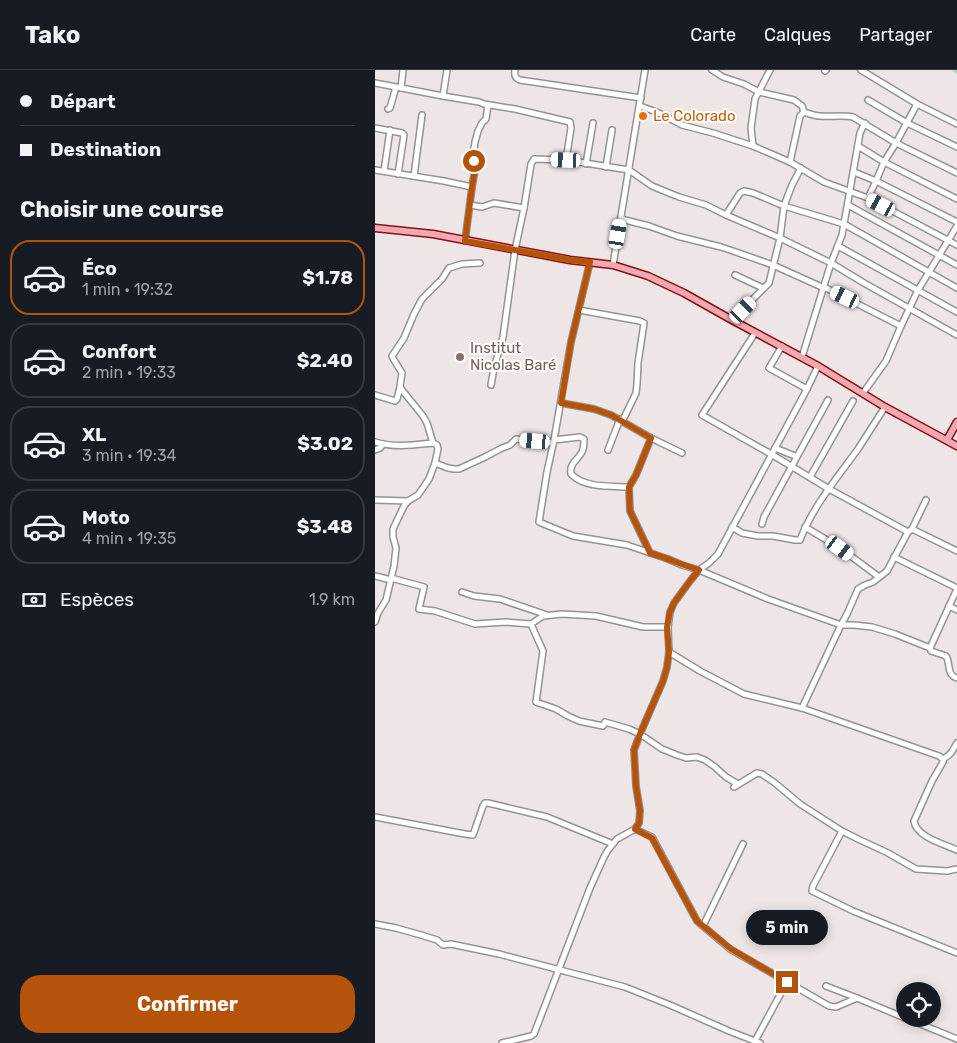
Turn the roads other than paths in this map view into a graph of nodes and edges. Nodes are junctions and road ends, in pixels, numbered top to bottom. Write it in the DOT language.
graph roads {
  1 [pos="403,70"];
  2 [pos="447,70"];
  3 [pos="515,70"];
  4 [pos="645,70"];
  5 [pos="712,70"];
  6 [pos="770,70"];
  7 [pos="861,70"];
  8 [pos="375,83"];
  9 [pos="398,87"];
  10 [pos="759,92"];
  11 [pos="443,96"];
  12 [pos="641,98"];
  13 [pos="868,100"];
  14 [pos="917,104"];
  15 [pos="488,105"];
  16 [pos="640,106"];
  17 [pos="388,109"];
  18 [pos="804,112"];
  19 [pos="422,115"];
  20 [pos="593,123"];
  21 [pos="865,123"];
  22 [pos="907,123"];
  23 [pos="957,124"];
  24 [pos="375,128"];
  25 [pos="390,130"];
  26 [pos="612,130"];
  27 [pos="896,143"];
  28 [pos="753,146"];
  29 [pos="858,146"];
  30 [pos="957,147"];
  31 [pos="566,160"];
  32 [pos="790,162"];
  33 [pos="884,162"];
  34 [pos="586,164"];
  35 [pos="606,167"];
  36 [pos="801,168"];
  37 [pos="375,170"];
  38 [pos="629,170"];
  39 [pos="384,171"];
  40 [pos="854,172"];
  41 [pos="957,173"];
  42 [pos="398,174"];
  43 [pos="413,176"];
  44 [pos="876,182"];
  45 [pos="472,187"];
  46 [pos="851,190"];
  47 [pos="868,198"];
  48 [pos="957,199"];
  49 [pos="470,205"];
  50 [pos="848,205"];
  51 [pos="785,206"];
  52 [pos="524,208"];
  53 [pos="726,215"];
  54 [pos="621,219"];
  55 [pos="957,222"];
  56 [pos="844,224"];
  57 [pos="957,226"];
  58 [pos="375,228"];
  59 [pos="779,238"];
  60 [pos="465,241"];
  61 [pos="948,241"];
  62 [pos="957,245"];
  63 [pos="838,246"];
  64 [pos="515,250"];
  65 [pos="940,256"];
  66 [pos="590,262"];
  67 [pos="480,263"];
  68 [pos="831,263"];
  69 [pos="613,265"];
  70 [pos="773,265"];
  71 [pos="957,265"];
  72 [pos="929,272"];
  73 [pos="735,274"];
  74 [pos="763,288"];
  75 [pos="824,288"];
  76 [pos="957,288"];
  77 [pos="919,290"];
  78 [pos="909,308"];
  79 [pos="579,310"];
  80 [pos="957,312"];
  81 [pos="732,320"];
  82 [pos="901,326"];
  83 [pos="755,332"];
  84 [pos="957,335"];
  85 [pos="782,346"];
  86 [pos="802,357"];
  87 [pos="818,366"];
  88 [pos="491,385"];
  89 [pos="400,386"];
  90 [pos="807,389"];
  91 [pos="863,393"];
  92 [pos="375,395"];
  93 [pos="828,400"];
  94 [pos="853,401"];
  95 [pos="561,403"];
  96 [pos="885,407"];
  97 [pos="621,420"];
  98 [pos="957,422"];
  99 [pos="651,438"];
  100 [pos="947,440"];
  101 [pos="554,441"];
  102 [pos="375,442"];
  103 [pos="433,443"];
  104 [pos="383,444"];
  105 [pos="957,446"];
  106 [pos="775,448"];
  107 [pos="375,450"];
  108 [pos="608,450"];
  109 [pos="682,453"];
  110 [pos="771,454"];
  111 [pos="795,456"];
  112 [pos="435,463"];
  113 [pos="792,467"];
  114 [pos="810,477"];
  115 [pos="629,487"];
  116 [pos="829,489"];
  117 [pos="375,500"];
  118 [pos="926,500"];
  119 [pos="408,501"];
  120 [pos="762,524"];
  121 [pos="805,526"];
  122 [pos="732,527"];
  123 [pos="910,531"];
  124 [pos="957,551"];
  125 [pos="650,553"];
  126 [pos="894,557"];
  127 [pos="699,570"];
  128 [pos="375,576"];
  129 [pos="879,577"];
  130 [pos="391,579"];
  131 [pos="957,588"];
  132 [pos="462,592"];
  133 [pos="949,606"];
  134 [pos="957,610"];
  135 [pos="547,615"];
  136 [pos="375,622"];
  137 [pos="531,624"];
  138 [pos="841,625"];
  139 [pos="667,627"];
  140 [pos="930,648"];
  141 [pos="669,652"];
  142 [pos="957,678"];
  143 [pos="802,708"];
  144 [pos="640,734"];
  145 [pos="957,743"];
  146 [pos="943,759"];
  147 [pos="375,817"];
  148 [pos="635,829"];
  149 [pos="842,831"];
  150 [pos="613,844"];
  151 [pos="743,844"];
  152 [pos="957,850"];
  153 [pos="957,869"];
  154 [pos="375,924"];
  155 [pos="703,926"];
  156 [pos="957,953"];
  157 [pos="559,970"];
  158 [pos="787,982"];
  159 [pos="827,986"];
  160 [pos="857,998"];
  161 [pos="896,1014"];
  162 [pos="928,1027"];
  163 [pos="957,1039"];
  164 [pos="758,1042"];
  165 [pos="502,1043"];
  1 -- 9 [label="street"];
  2 -- 11 [label="street"];
  3 -- 12 [label="street"];
  4 -- 12 [label="street"];
  5 -- 10 [label="street"];
  6 -- 10 [label="street"];
  7 -- 14 [label="street"];
  8 -- 9 [label="street"];
  9 -- 11 [label="street"];
  9 -- 17 [label="street"];
  10 -- 18 [label="street"];
  10 -- 28 [label="street"];
  11 -- 15 [label="street"];
  12 -- 16 [label="street"];
  13 -- 22 [label="street"];
  14 -- 22 [label="street"];
  14 -- 23 [label="street"];
  15 -- 31 [label="street"];
  15 -- 45 [label="street"];
  16 -- 28 [label="street"];
  16 -- 38 [label="street"];
  18 -- 21 [label="street"];
  18 -- 32 [label="street"];
  19 -- 43 [label="street"];
  20 -- 34 [label="street"];
  21 -- 27 [label="street"];
  21 -- 29 [label="street"];
  22 -- 27 [label="street"];
  22 -- 30 [label="street"];
  24 -- 25 [label="street"];
  25 -- 39 [label="street"];
  25 -- 42 [label="street"];
  26 -- 35 [label="street"];
  27 -- 33 [label="street"];
  27 -- 41 [label="street"];
  28 -- 32 [label="street"];
  29 -- 33 [label="street"];
  29 -- 40 [label="street"];
  31 -- 34 [label="street"];
  31 -- 52 [label="street"];
  32 -- 36 [label="street"];
  33 -- 44 [label="street"];
  33 -- 48 [label="street"];
  34 -- 35 [label="street"];
  35 -- 38 [label="street"];
  36 -- 46 [label="street"];
  36 -- 51 [label="street"];
  37 -- 39 [label="street"];
  38 -- 53 [label="street"];
  38 -- 54 [label="street"];
  39 -- 42 [label="street"];
  40 -- 44 [label="street"];
  40 -- 46 [label="street"];
  42 -- 43 [label="street"];
  43 -- 45 [label="street"];
  44 -- 47 [label="street"];
  44 -- 55 [label="street"];
  45 -- 49 [label="street"];
  46 -- 47 [label="street"];
  46 -- 50 [label="street"];
  47 -- 61 [label="street"];
  49 -- 52 [label="street"];
  49 -- 60 [label="street"];
  50 -- 56 [label="street"];
  50 -- 65 [label="street"];
  51 -- 53 [label="street"];
  51 -- 56 [label="street"];
  51 -- 59 [label="street"];
  52 -- 64 [label="street"];
  53 -- 59 [label="street"];
  54 -- 69 [label="street"];
  54 -- 70 [label="street"];
  56 -- 63 [label="street"];
  56 -- 72 [label="street"];
  57 -- 61 [label="street"];
  58 -- 60 [label="main road"];
  59 -- 68 [label="street"];
  59 -- 70 [label="street"];
  60 -- 64 [label="main road"];
  61 -- 62 [label="street"];
  61 -- 65 [label="street"];
  63 -- 68 [label="street"];
  63 -- 77 [label="street"];
  64 -- 66 [label="main road"];
  64 -- 88 [label="street"];
  65 -- 71 [label="street"];
  65 -- 72 [label="street"];
  66 -- 69 [label="main road"];
  66 -- 79 [label="street"];
  67 -- 89 [label="street"];
  68 -- 75 [label="street"];
  68 -- 78 [label="street"];
  69 -- 81 [label="main road"];
  70 -- 74 [label="street"];
  70 -- 75 [label="street"];
  72 -- 76 [label="street"];
  72 -- 77 [label="street"];
  73 -- 74 [label="street"];
  74 -- 81 [label="street"];
  75 -- 82 [label="street"];
  75 -- 86 [label="street"];
  77 -- 78 [label="street"];
  77 -- 80 [label="street"];
  78 -- 82 [label="street"];
  78 -- 84 [label="street"];
  79 -- 95 [label="street"];
  79 -- 97 [label="street"];
  81 -- 83 [label="main road"];
  82 -- 91 [label="street"];
  83 -- 85 [label="main road"];
  83 -- 110 [label="street"];
  85 -- 86 [label="main road"];
  85 -- 90 [label="street"];
  86 -- 87 [label="main road"];
  87 -- 90 [label="street"];
  87 -- 91 [label="main road"];
  89 -- 92 [label="street"];
  89 -- 103 [label="street"];
  90 -- 106 [label="street"];
  91 -- 96 [label="main road"];
  93 -- 113 [label="street"];
  94 -- 114 [label="street"];
  95 -- 97 [label="street"];
  95 -- 101 [label="street"];
  96 -- 100 [label="main road"];
  96 -- 116 [label="street"];
  97 -- 99 [label="street"];
  97 -- 108 [label="street"];
  98 -- 100 [label="main road"];
  99 -- 109 [label="street"];
  99 -- 115 [label="street"];
  100 -- 105 [label="main road"];
  101 -- 112 [label="street"];
  101 -- 115 [label="street"];
  101 -- 125 [label="street"];
  102 -- 104 [label="street"];
  103 -- 104 [label="street"];
  103 -- 112 [label="street"];
  104 -- 107 [label="street"];
  106 -- 110 [label="street"];
  106 -- 111 [label="street"];
  110 -- 113 [label="street"];
  110 -- 122 [label="street"];
  112 -- 119 [label="street"];
  113 -- 114 [label="street"];
  113 -- 120 [label="street"];
  114 -- 116 [label="street"];
  115 -- 125 [label="street"];
  116 -- 121 [label="street"];
  116 -- 123 [label="street"];
  117 -- 119 [label="street"];
  118 -- 123 [label="street"];
  119 -- 130 [label="street"];
  121 -- 122 [label="street"];
  121 -- 129 [label="street"];
  122 -- 127 [label="street"];
  123 -- 124 [label="street"];
  123 -- 126 [label="street"];
  125 -- 127 [label="street"];
  126 -- 129 [label="street"];
  126 -- 131 [label="street"];
  127 -- 138 [label="street"];
  127 -- 139 [label="street"];
  128 -- 130 [label="street"];
  129 -- 138 [label="street"];
  130 -- 136 [label="street"];
  130 -- 137 [label="street"];
  131 -- 133 [label="street"];
  132 -- 135 [label="street"];
  133 -- 134 [label="street"];
  133 -- 140 [label="street"];
  135 -- 137 [label="street"];
  135 -- 139 [label="street"];
  137 -- 144 [label="street"];
  138 -- 140 [label="street"];
  138 -- 143 [label="street"];
  139 -- 141 [label="street"];
  140 -- 142 [label="street"];
  141 -- 143 [label="street"];
  141 -- 144 [label="street"];
  143 -- 146 [label="street"];
  144 -- 148 [label="street"];
  144 -- 149 [label="street"];
  145 -- 146 [label="street"];
  146 -- 152 [label="street"];
  147 -- 150 [label="street"];
  148 -- 150 [label="street"];
  148 -- 155 [label="street"];
  149 -- 153 [label="street"];
  149 -- 156 [label="street"];
  150 -- 157 [label="street"];
  151 -- 155 [label="street"];
  154 -- 157 [label="street"];
  155 -- 158 [label="street"];
  157 -- 164 [label="street"];
  157 -- 165 [label="street"];
  158 -- 160 [label="street"];
  158 -- 164 [label="street"];
  159 -- 160 [label="street"];
  160 -- 161 [label="street"];
  162 -- 163 [label="street"];
}
